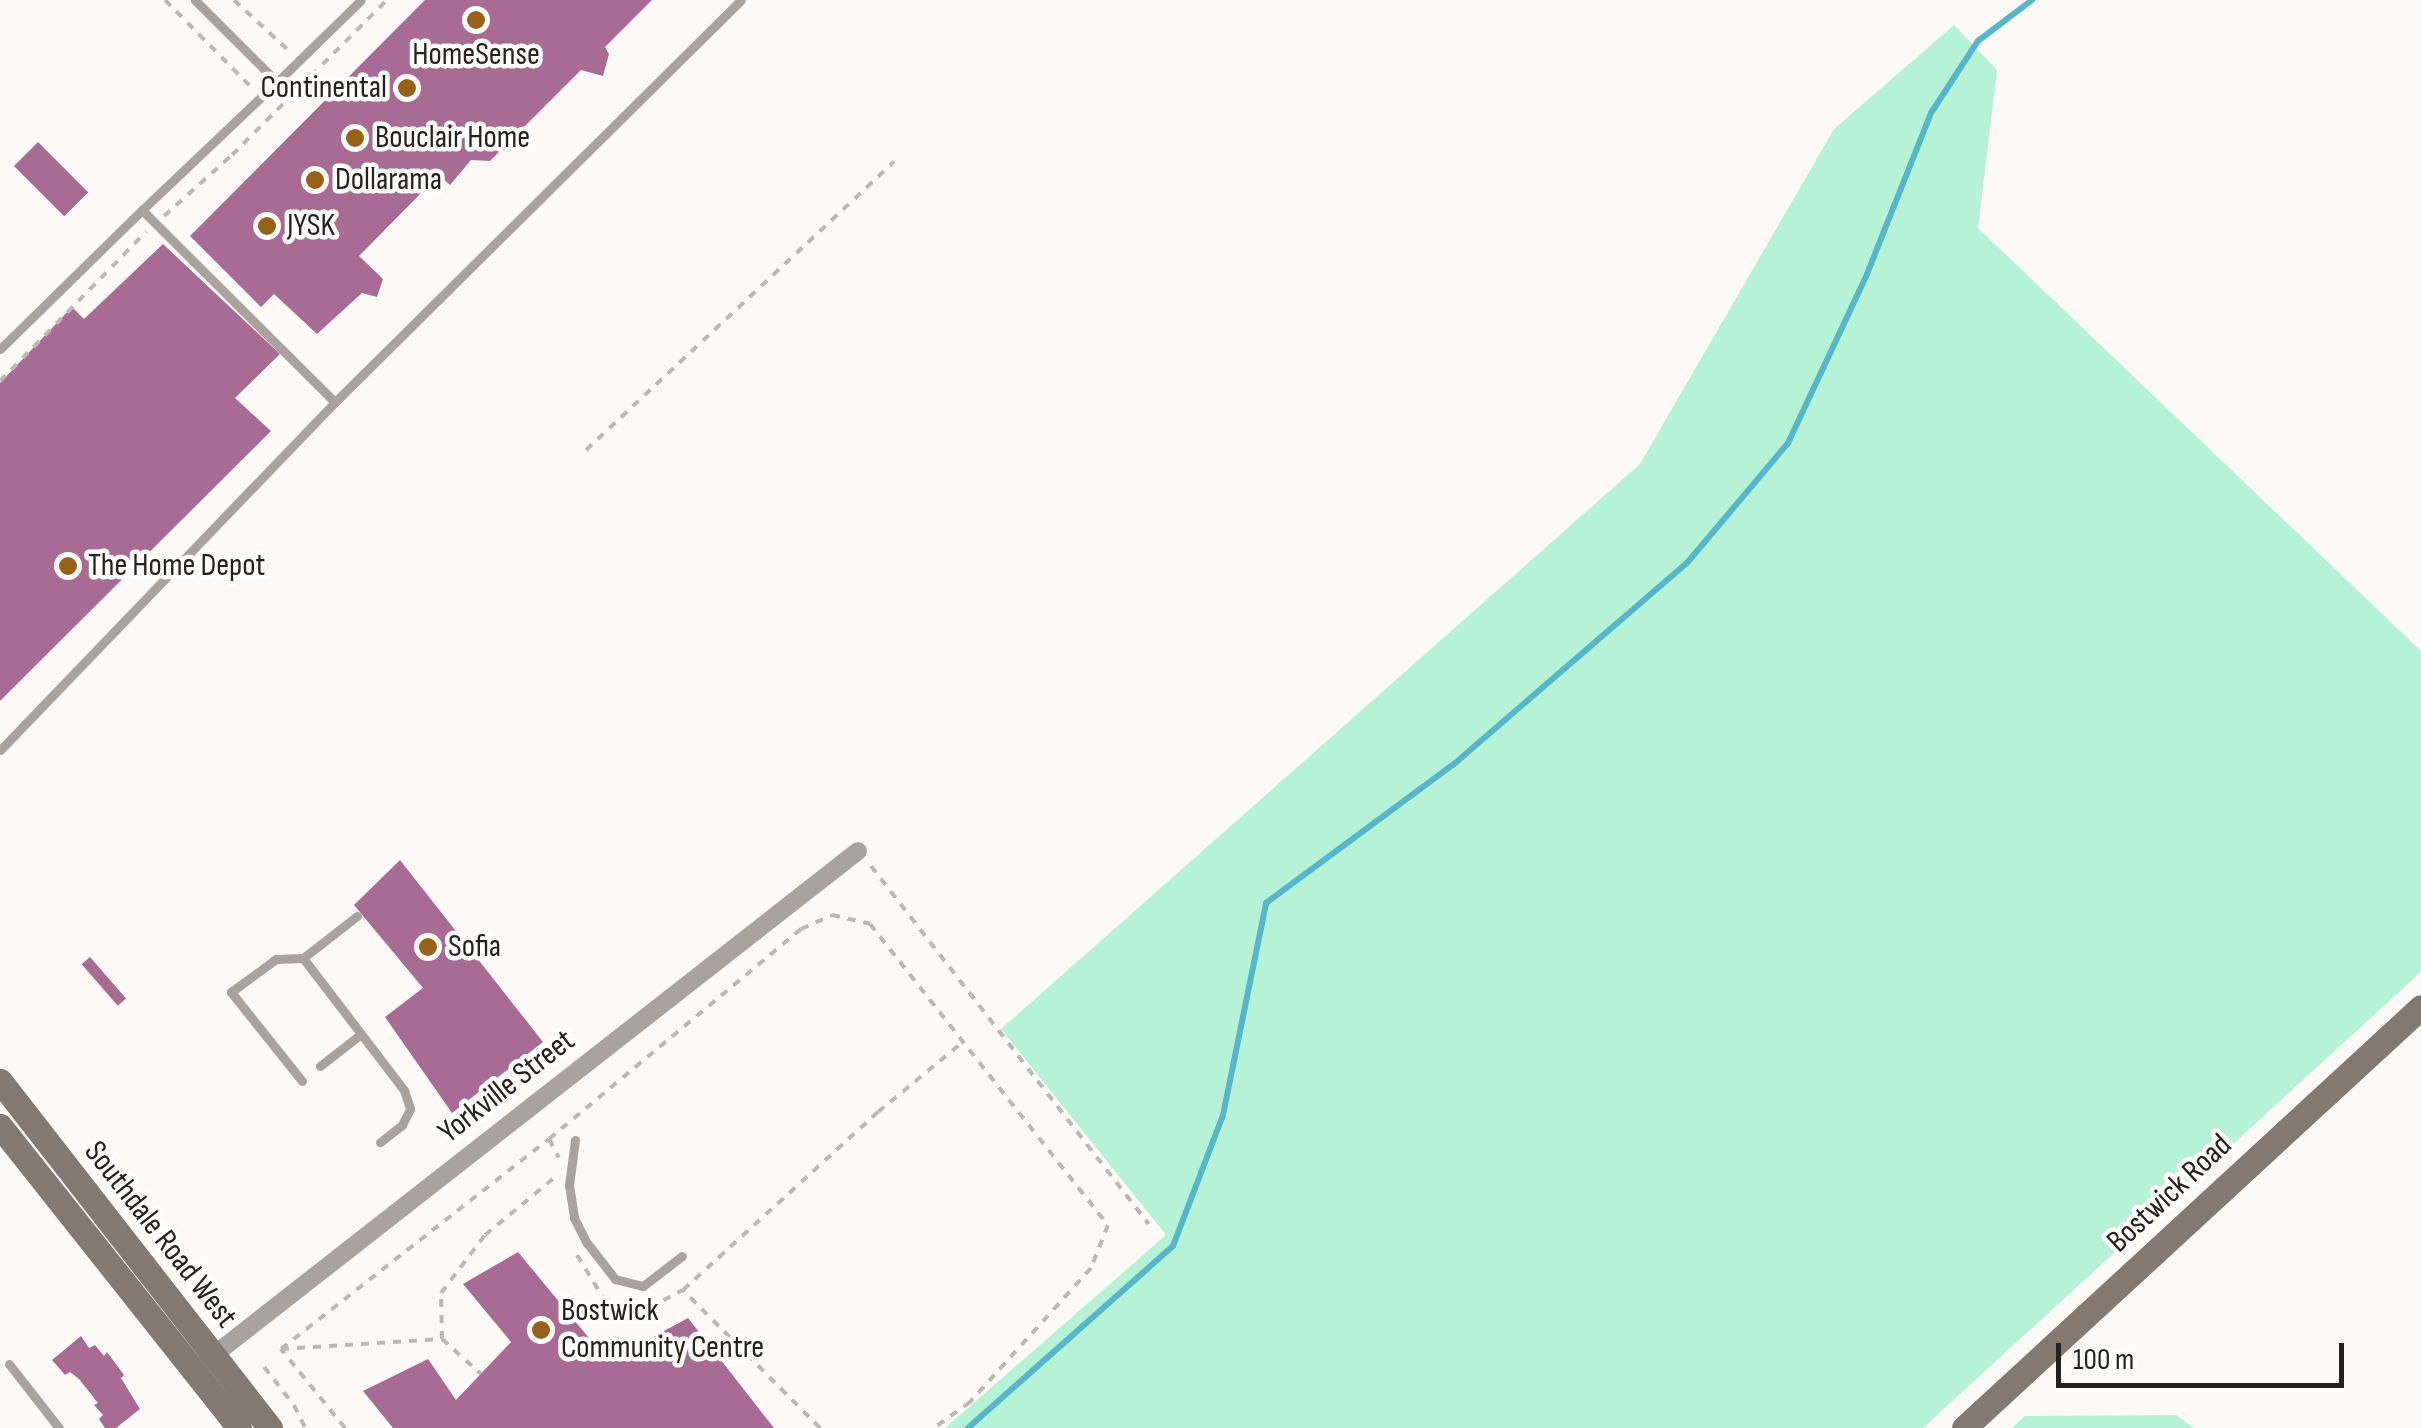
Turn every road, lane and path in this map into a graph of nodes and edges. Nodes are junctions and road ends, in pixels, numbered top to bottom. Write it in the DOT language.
graph roads {
  1 [pos="165,0"];
  2 [pos="195,0"];
  3 [pos="234,0"];
  4 [pos="361,0"];
  5 [pos="387,0"];
  6 [pos="742,0"];
  7 [pos="300,61"];
  8 [pos="277,82"];
  9 [pos="260,100"];
  10 [pos="270,117"];
  11 [pos="894,162"];
  12 [pos="142,210"];
  13 [pos="156,223"];
  14 [pos="0,349"];
  15 [pos="0,381"];
  16 [pos="335,402"];
  17 [pos="586,450"];
  18 [pos="0,750"];
  19 [pos="858,851"];
  20 [pos="358,916"];
  21 [pos="303,958"];
  22 [pos="2421,1007"];
  23 [pos="361,1034"];
  24 [pos="963,1042"];
  25 [pos="320,1066"];
  26 [pos="0,1081"];
  27 [pos="302,1081"];
  28 [pos="0,1126"];
  29 [pos="550,1138"];
  30 [pos="574,1140"];
  31 [pos="380,1142"];
  32 [pos="1149,1224"];
  33 [pos="682,1256"];
  34 [pos="442,1339"];
  35 [pos="281,1349"];
  36 [pos="203,1363"];
  37 [pos="9,1364"];
  38 [pos="264,1367"];
  39 [pos="481,1374"];
  40 [pos="60,1428"];
  41 [pos="238,1428"];
  42 [pos="270,1428"];
  43 [pos="305,1428"];
  44 [pos="345,1428"];
  45 [pos="820,1428"];
  46 [pos="934,1428"];
  47 [pos="1964,1428"];
  1 -- 9 [label="path"];
  2 -- 8 [label="lane"];
  3 -- 7 [label="path"];
  4 -- 7 [label="lane"];
  5 -- 10 [label="path"];
  6 -- 16 [label="lane"];
  7 -- 8 [label="lane"];
  8 -- 9 [label="lane"];
  9 -- 10 [label="path"];
  9 -- 12 [label="lane"];
  10 -- 13 [label="path"];
  11 -- 17 [label="path"];
  12 -- 13 [label="lane"];
  12 -- 14 [label="lane"];
  13 -- 15 [label="path"];
  13 -- 16 [label="lane"];
  16 -- 18 [label="lane"];
  19 -- 32 [label="path"];
  19 -- 36 [label="street, Yorkville Street"];
  20 -- 21 [label="lane"];
  21 -- 23 [label="lane"];
  21 -- 27 [label="lane"];
  22 -- 47 [label="main road, Bostwick Road"];
  23 -- 25 [label="lane"];
  23 -- 31 [label="lane"];
  24 -- 29 [label="path"];
  24 -- 45 [label="path"];
  24 -- 46 [label="path"];
  26 -- 36 [label="main road, Southdale Road West"];
  28 -- 36 [label="main road, Southdale Road West"];
  29 -- 34 [label="path"];
  29 -- 35 [label="path"];
  30 -- 33 [label="lane"];
  34 -- 35 [label="path"];
  34 -- 39 [label="path"];
  35 -- 44 [label="path"];
  36 -- 41 [label="main road, Southdale Road West"];
  36 -- 42 [label="main road, Southdale Road West"];
  37 -- 40 [label="lane"];
  38 -- 43 [label="path"];
}
